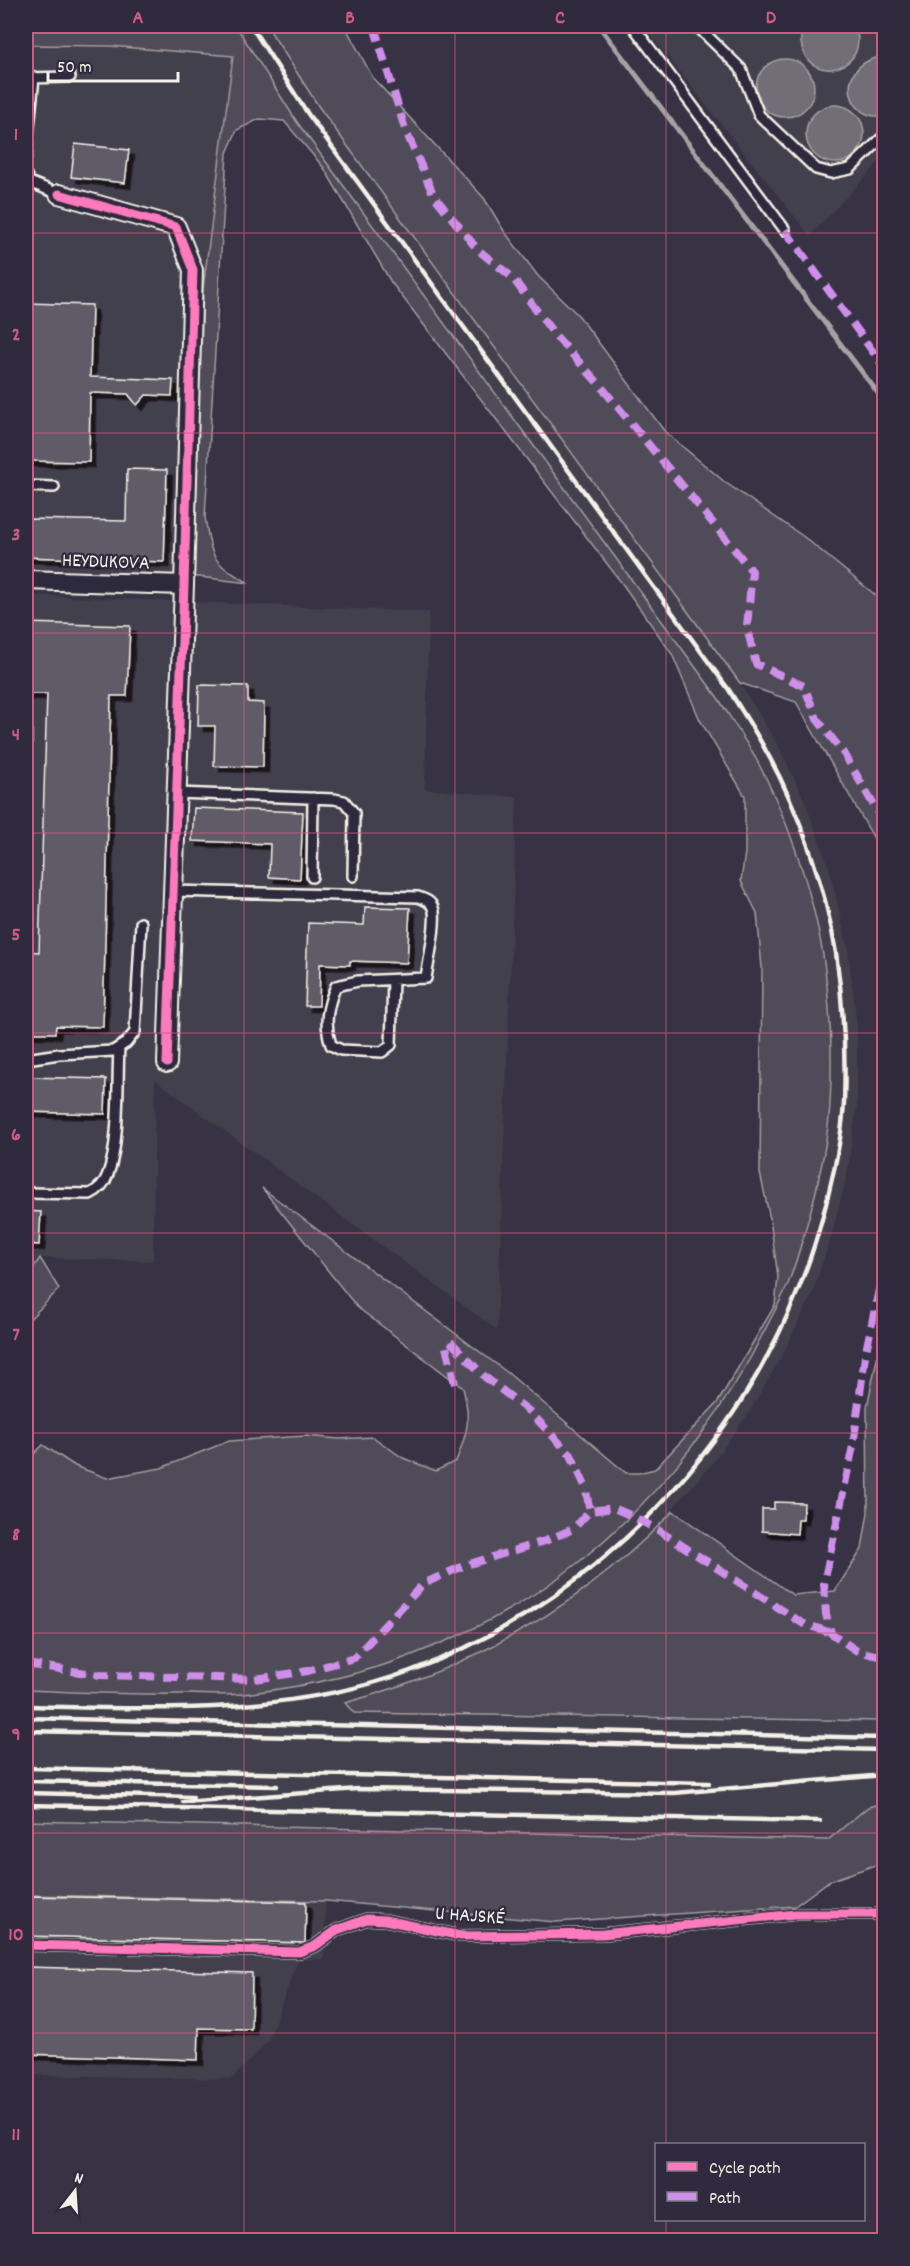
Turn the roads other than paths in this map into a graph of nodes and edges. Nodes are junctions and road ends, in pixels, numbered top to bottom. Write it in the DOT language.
graph roads {
  1 [pos="633,26"];
  2 [pos="697,26"];
  3 [pos="878,26"];
  4 [pos="885,32"];
  5 [pos="70,77"];
  6 [pos="30,78"];
  7 [pos="885,136"];
  8 [pos="26,157"];
  9 [pos="26,175"];
  10 [pos="58,194"];
  11 [pos="785,230"];
  12 [pos="26,486"];
  13 [pos="54,487"];
  14 [pos="26,580"];
  15 [pos="184,585"];
  16 [pos="26,717"];
  17 [pos="177,793"];
  18 [pos="313,798"];
  19 [pos="26,800"];
  20 [pos="353,876"];
  21 [pos="312,877"];
  22 [pos="173,891"];
  23 [pos="141,923"];
  24 [pos="393,980"];
  25 [pos="119,1048"];
  26 [pos="26,1059"];
  27 [pos="166,1063"];
  28 [pos="26,1193"];
  29 [pos="885,1914"];
  30 [pos="26,1945"];
  1 -- 11 [label="lane"];
  2 -- 7 [label="lane"];
  3 -- 4 [label="lane"];
  5 -- 6 [label="lane"];
  6 -- 8 [label="lane"];
  9 -- 10 [label="lane"];
  10 -- 15 [label="street"];
  12 -- 13 [label="lane"];
  14 -- 15 [label="street, HEYDUKOVA"];
  15 -- 17 [label="street"];
  16 -- 19 [label="lane"];
  17 -- 18 [label="lane"];
  17 -- 22 [label="street"];
  18 -- 20 [label="lane"];
  18 -- 21 [label="lane"];
  22 -- 24 [label="lane"];
  22 -- 27 [label="street"];
  23 -- 25 [label="lane"];
  24 -- 24 [label="lane"];
  25 -- 26 [label="lane"];
  25 -- 28 [label="lane"];
  29 -- 30 [label="lane, U HAJSKÉ"];
}
